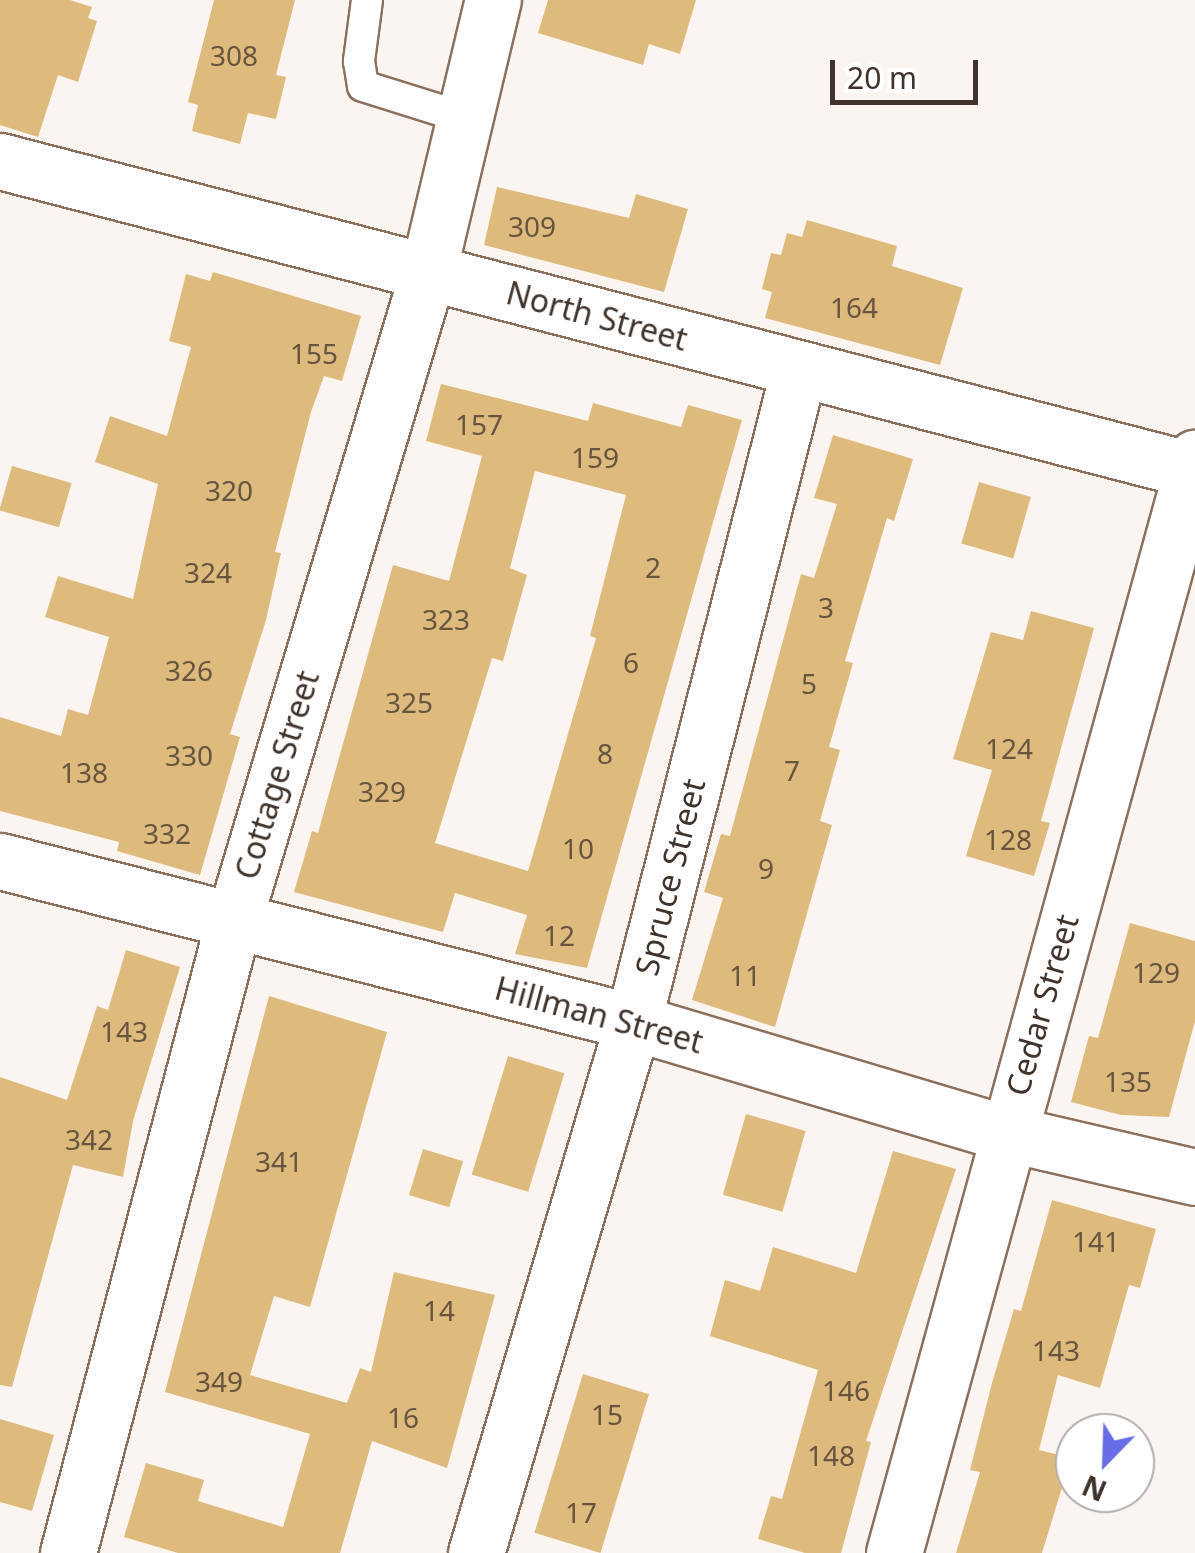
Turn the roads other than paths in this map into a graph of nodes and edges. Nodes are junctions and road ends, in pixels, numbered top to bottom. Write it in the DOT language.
graph roads {
  1 [pos="367,0"];
  2 [pos="493,0"];
  3 [pos="462,117"];
  4 [pos="0,160"];
  5 [pos="428,272"];
  6 [pos="799,369"];
  7 [pos="1194,466"];
  8 [pos="0,861"];
  9 [pos="234,920"];
  10 [pos="633,1022"];
  11 [pos="1006,1133"];
  12 [pos="1195,1177"];
  13 [pos="68,1553"];
  14 [pos="476,1553"];
  15 [pos="894,1553"];
  1 -- 3 [label="lane"];
  2 -- 3 [label="street, Cottage Street"];
  3 -- 5 [label="street, Cottage Street"];
  4 -- 5 [label="street, North Street"];
  5 -- 6 [label="street, North Street"];
  5 -- 9 [label="street, Cottage Street"];
  6 -- 7 [label="street, North Street"];
  6 -- 10 [label="street, Spruce Street"];
  7 -- 11 [label="street, Cedar Street"];
  8 -- 9 [label="street, Hillman Street"];
  9 -- 10 [label="street, Hillman Street"];
  9 -- 13 [label="street, Cottage Street"];
  10 -- 11 [label="street, Hillman Street"];
  10 -- 14 [label="street, Spruce Street"];
  11 -- 12 [label="street, Hillman Street"];
  11 -- 15 [label="street, Cedar Street"];
}
